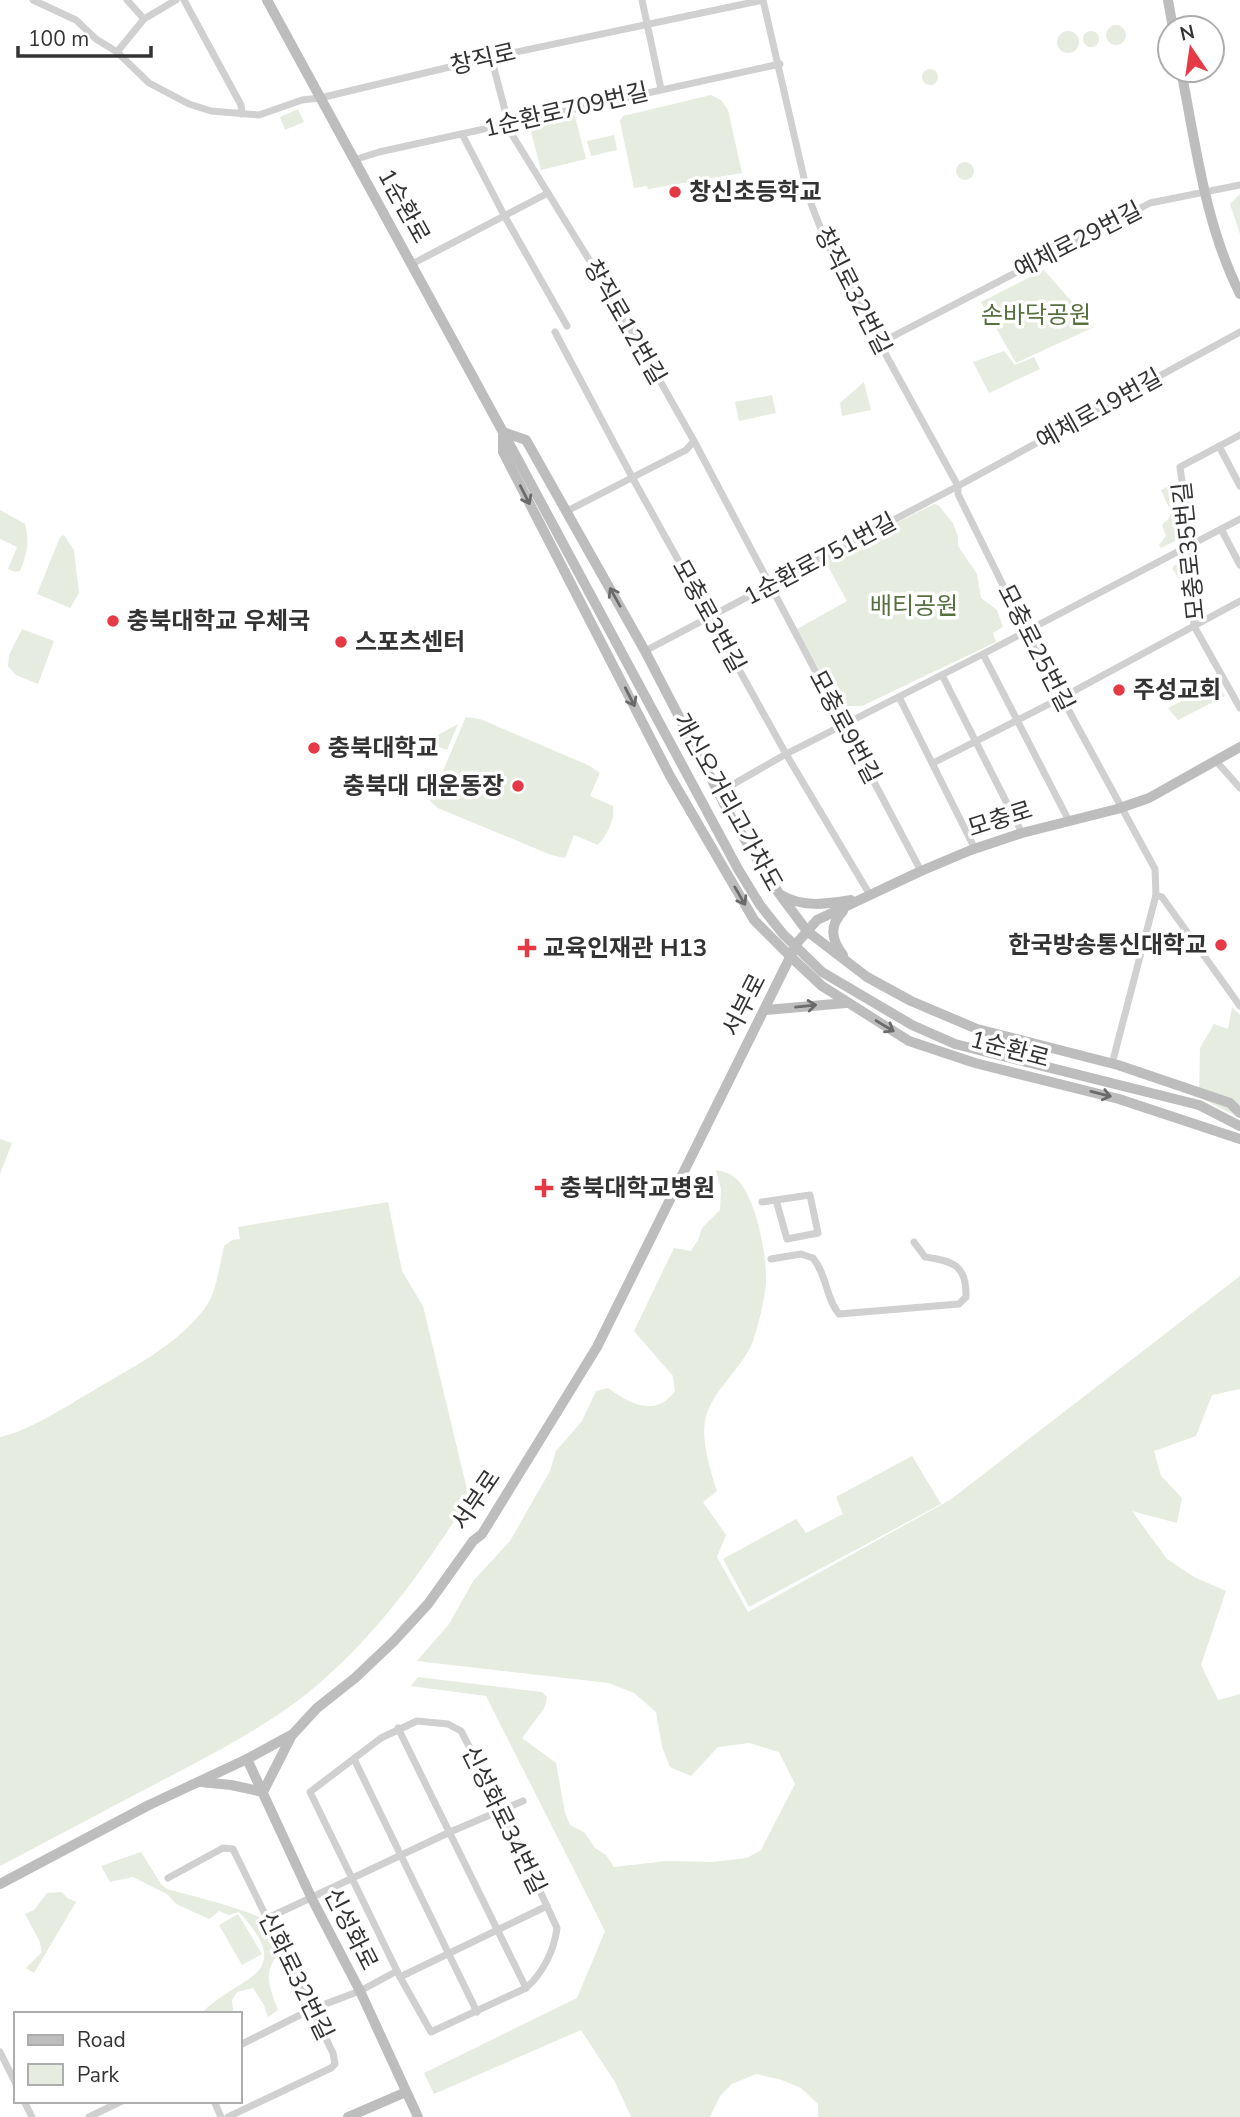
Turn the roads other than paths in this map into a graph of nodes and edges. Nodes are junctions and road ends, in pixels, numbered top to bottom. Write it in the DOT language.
graph roads {
  1 [pos="33,0"];
  2 [pos="127,0"];
  3 [pos="176,0"];
  4 [pos="184,0"];
  5 [pos="267,0"];
  6 [pos="642,0"];
  7 [pos="763,0"];
  8 [pos="144,19"];
  9 [pos="646,23"];
  10 [pos="117,52"];
  11 [pos="491,57"];
  12 [pos="779,64"];
  13 [pos="1184,84"];
  14 [pos="660,89"];
  15 [pos="320,98"];
  16 [pos="242,114"];
  17 [pos="507,124"];
  18 [pos="462,134"];
  19 [pos="354,160"];
  20 [pos="1240,185"];
  21 [pos="1205,192"];
  22 [pos="548,193"];
  23 [pos="504,215"];
  24 [pos="412,264"];
  25 [pos="1240,293"];
  26 [pos="567,326"];
  27 [pos="555,332"];
  28 [pos="1240,332"];
  29 [pos="882,342"];
  30 [pos="503,432"];
  31 [pos="1240,435"];
  32 [pos="694,441"];
  33 [pos="1219,446"];
  34 [pos="632,477"];
  35 [pos="958,486"];
  36 [pos="1240,486"];
  37 [pos="567,511"];
  38 [pos="1240,519"];
  39 [pos="1221,529"];
  40 [pos="1191,545"];
  41 [pos="1240,565"];
  42 [pos="769,584"];
  43 [pos="1240,601"];
  44 [pos="710,617"];
  45 [pos="1194,626"];
  46 [pos="1025,630"];
  47 [pos="645,651"];
  48 [pos="984,654"];
  49 [pos="942,675"];
  50 [pos="899,697"];
  51 [pos="1061,698"];
  52 [pos="1240,708"];
  53 [pos="1019,719"];
  54 [pos="844,724"];
  55 [pos="975,742"];
  56 [pos="1240,747"];
  57 [pos="786,754"];
  58 [pos="1216,761"];
  59 [pos="933,763"];
  60 [pos="1240,788"];
  61 [pos="718,793"];
  62 [pos="1120,808"];
  63 [pos="1069,821"];
  64 [pos="1022,833"];
  65 [pos="975,849"];
  66 [pos="921,871"];
  67 [pos="778,892"];
  68 [pos="870,895"];
  69 [pos="1156,895"];
  70 [pos="847,906"];
  71 [pos="807,932"];
  72 [pos="791,957"];
  73 [pos="848,963"];
  74 [pos="847,1003"];
  75 [pos="1240,1006"];
  76 [pos="766,1010"];
  77 [pos="1112,1064"];
  78 [pos="1240,1113"];
  79 [pos="1240,1126"];
  80 [pos="1240,1139"];
  81 [pos="776,1200"];
  82 [pos="762,1202"];
  83 [pos="914,1242"];
  84 [pos="771,1259"];
  85 [pos="398,1728"];
  86 [pos="293,1734"];
  87 [pos="247,1759"];
  88 [pos="354,1759"];
  89 [pos="201,1782"];
  90 [pos="263,1792"];
  91 [pos="523,1801"];
  92 [pos="502,1810"];
  93 [pos="450,1832"];
  94 [pos="401,1856"];
  95 [pos="168,1878"];
  96 [pos="353,1880"];
  97 [pos="0,1884"];
  98 [pos="312,1899"];
  99 [pos="547,1906"];
  100 [pos="268,1919"];
  101 [pos="497,1930"];
  102 [pos="449,1954"];
  103 [pos="398,1974"];
  104 [pos="526,1988"];
  105 [pos="360,1991"];
  106 [pos="312,2010"];
  107 [pos="477,2012"];
  108 [pos="242,2044"];
  109 [pos="0,2052"];
  110 [pos="14,2080"];
  111 [pos="406,2092"];
  112 [pos="118,2103"];
  113 [pos="89,2117"];
  114 [pos="228,2117"];
  115 [pos="348,2117"];
  116 [pos="418,2117"];
  1 -- 10 [label="street, 창직로"];
  2 -- 8 [label="street"];
  3 -- 8 [label="street"];
  4 -- 16 [label="street"];
  5 -- 15 [label="main road, 1순환로"];
  6 -- 9 [label="street"];
  7 -- 9 [label="street, 창직로"];
  7 -- 12 [label="street, 창직로32번길"];
  8 -- 10 [label="street"];
  9 -- 11 [label="street, 창직로"];
  9 -- 14 [label="street"];
  10 -- 16 [label="street, 창직로"];
  11 -- 15 [label="street, 창직로"];
  11 -- 17 [label="street, 창직로12번길"];
  12 -- 14 [label="street, 1순환로709번길"];
  12 -- 29 [label="street, 창직로32번길"];
  13 -- 21 [label="main road"];
  14 -- 17 [label="street, 1순환로709번길"];
  15 -- 16 [label="street, 창직로"];
  15 -- 19 [label="main road, 1순환로"];
  17 -- 18 [label="street, 1순환로709번길"];
  17 -- 22 [label="street, 창직로12번길"];
  18 -- 19 [label="street, 1순환로709번길"];
  18 -- 23 [label="street"];
  19 -- 24 [label="main road, 1순환로"];
  20 -- 21 [label="street, 예체로29번길"];
  21 -- 25 [label="main road"];
  21 -- 29 [label="street, 예체로29번길"];
  22 -- 23 [label="street"];
  22 -- 32 [label="street, 창직로12번길"];
  23 -- 24 [label="street"];
  23 -- 26 [label="street"];
  24 -- 30 [label="main road, 1순환로"];
  27 -- 34 [label="street, 모충로3번길"];
  28 -- 35 [label="street, 예체로19번길"];
  29 -- 35 [label="street, 창직로32번길"];
  30 -- 37 [label="main road"];
  30 -- 72 [label="main road, 1순환로, one-way"];
  30 -- 79 [label="main road, 개신오거리고가차도, bridge"];
  31 -- 33 [label="street"];
  32 -- 34 [label="street"];
  32 -- 42 [label="street, 창직로12번길"];
  33 -- 36 [label="street"];
  33 -- 40 [label="street, 모충로35번길"];
  34 -- 37 [label="street"];
  34 -- 44 [label="street, 모충로3번길"];
  35 -- 42 [label="street, 1순환로751번길"];
  35 -- 46 [label="street, 모충로25번길"];
  47 -- 37 [label="main road, one-way"];
  38 -- 39 [label="street"];
  39 -- 40 [label="street"];
  39 -- 41 [label="street"];
  40 -- 45 [label="street, 모충로35번길"];
  40 -- 46 [label="street"];
  42 -- 44 [label="street, 1순환로751번길"];
  42 -- 54 [label="street, 모충로9번길"];
  43 -- 45 [label="street"];
  44 -- 47 [label="street, 1순환로751번길"];
  44 -- 57 [label="street, 모충로3번길"];
  45 -- 51 [label="street"];
  45 -- 52 [label="street, 모충로35번길"];
  46 -- 48 [label="street"];
  46 -- 51 [label="street, 모충로25번길"];
  47 -- 61 [label="main road"];
  48 -- 49 [label="street"];
  48 -- 53 [label="street"];
  49 -- 50 [label="street"];
  49 -- 55 [label="street"];
  50 -- 54 [label="street"];
  50 -- 59 [label="street"];
  51 -- 53 [label="street"];
  51 -- 62 [label="street, 모충로25번길"];
  53 -- 55 [label="street"];
  53 -- 63 [label="street"];
  54 -- 57 [label="street"];
  54 -- 66 [label="street, 모충로9번길"];
  55 -- 59 [label="street"];
  55 -- 64 [label="street"];
  56 -- 58 [label="main road, 모충로"];
  57 -- 61 [label="street"];
  57 -- 68 [label="street, 모충로3번길"];
  58 -- 60 [label="street"];
  58 -- 62 [label="main road, 모충로"];
  59 -- 65 [label="street"];
  61 -- 67 [label="main road"];
  62 -- 63 [label="main road, 모충로"];
  62 -- 69 [label="street, 모충로25번길"];
  63 -- 64 [label="main road, 모충로"];
  64 -- 65 [label="main road, 모충로"];
  65 -- 66 [label="main road, 모충로"];
  66 -- 68 [label="main road, 모충로"];
  67 -- 68 [label="main road"];
  67 -- 71 [label="main road"];
  68 -- 70 [label="main road, 모충로"];
  69 -- 75 [label="street"];
  69 -- 77 [label="street"];
  70 -- 71 [label="main road, 모충로"];
  70 -- 73 [label="main road"];
  71 -- 72 [label="main road, 모충로"];
  71 -- 73 [label="main road"];
  72 -- 74 [label="main road, 1순환로"];
  72 -- 76 [label="main road, 서부로"];
  73 -- 77 [label="main road"];
  76 -- 74 [label="main road, one-way"];
  74 -- 80 [label="main road, 1순환로, one-way"];
  76 -- 86 [label="main road, 서부로"];
  77 -- 78 [label="main road"];
  81 -- 81 [label="street"];
  81 -- 82 [label="street"];
  83 -- 84 [label="street"];
  85 -- 88 [label="street, 신성화로34번길"];
  85 -- 92 [label="street, 신성화로34번길"];
  85 -- 93 [label="street"];
  86 -- 87 [label="main road, 서부로"];
  86 -- 90 [label="main road"];
  87 -- 89 [label="main road, 서부로"];
  87 -- 90 [label="main road, 신성화로"];
  88 -- 94 [label="street"];
  88 -- 96 [label="street, 신성화로34번길"];
  89 -- 90 [label="main road"];
  89 -- 97 [label="main road, 서부로"];
  90 -- 98 [label="main road, 신성화로"];
  91 -- 92 [label="street"];
  92 -- 93 [label="street"];
  92 -- 99 [label="street, 신성화로34번길"];
  93 -- 94 [label="street"];
  93 -- 101 [label="street"];
  94 -- 96 [label="street"];
  94 -- 102 [label="street"];
  95 -- 100 [label="street, 신화로32번길"];
  96 -- 98 [label="street"];
  96 -- 103 [label="street"];
  98 -- 100 [label="street"];
  98 -- 105 [label="main road, 신성화로"];
  99 -- 101 [label="street"];
  99 -- 104 [label="street, 신성화로34번길"];
  100 -- 106 [label="street, 신화로32번길"];
  101 -- 102 [label="street"];
  101 -- 104 [label="street"];
  102 -- 103 [label="street"];
  102 -- 107 [label="street"];
  103 -- 105 [label="street"];
  103 -- 107 [label="street, 신성화로34번길"];
  104 -- 107 [label="street, 신성화로34번길"];
  105 -- 106 [label="street"];
  105 -- 111 [label="main road, 신성화로"];
  106 -- 108 [label="street"];
  106 -- 114 [label="street, 신화로32번길"];
  109 -- 110 [label="street"];
  111 -- 115 [label="main road"];
  111 -- 116 [label="main road, 신성화로"];
  112 -- 113 [label="street"];
}
